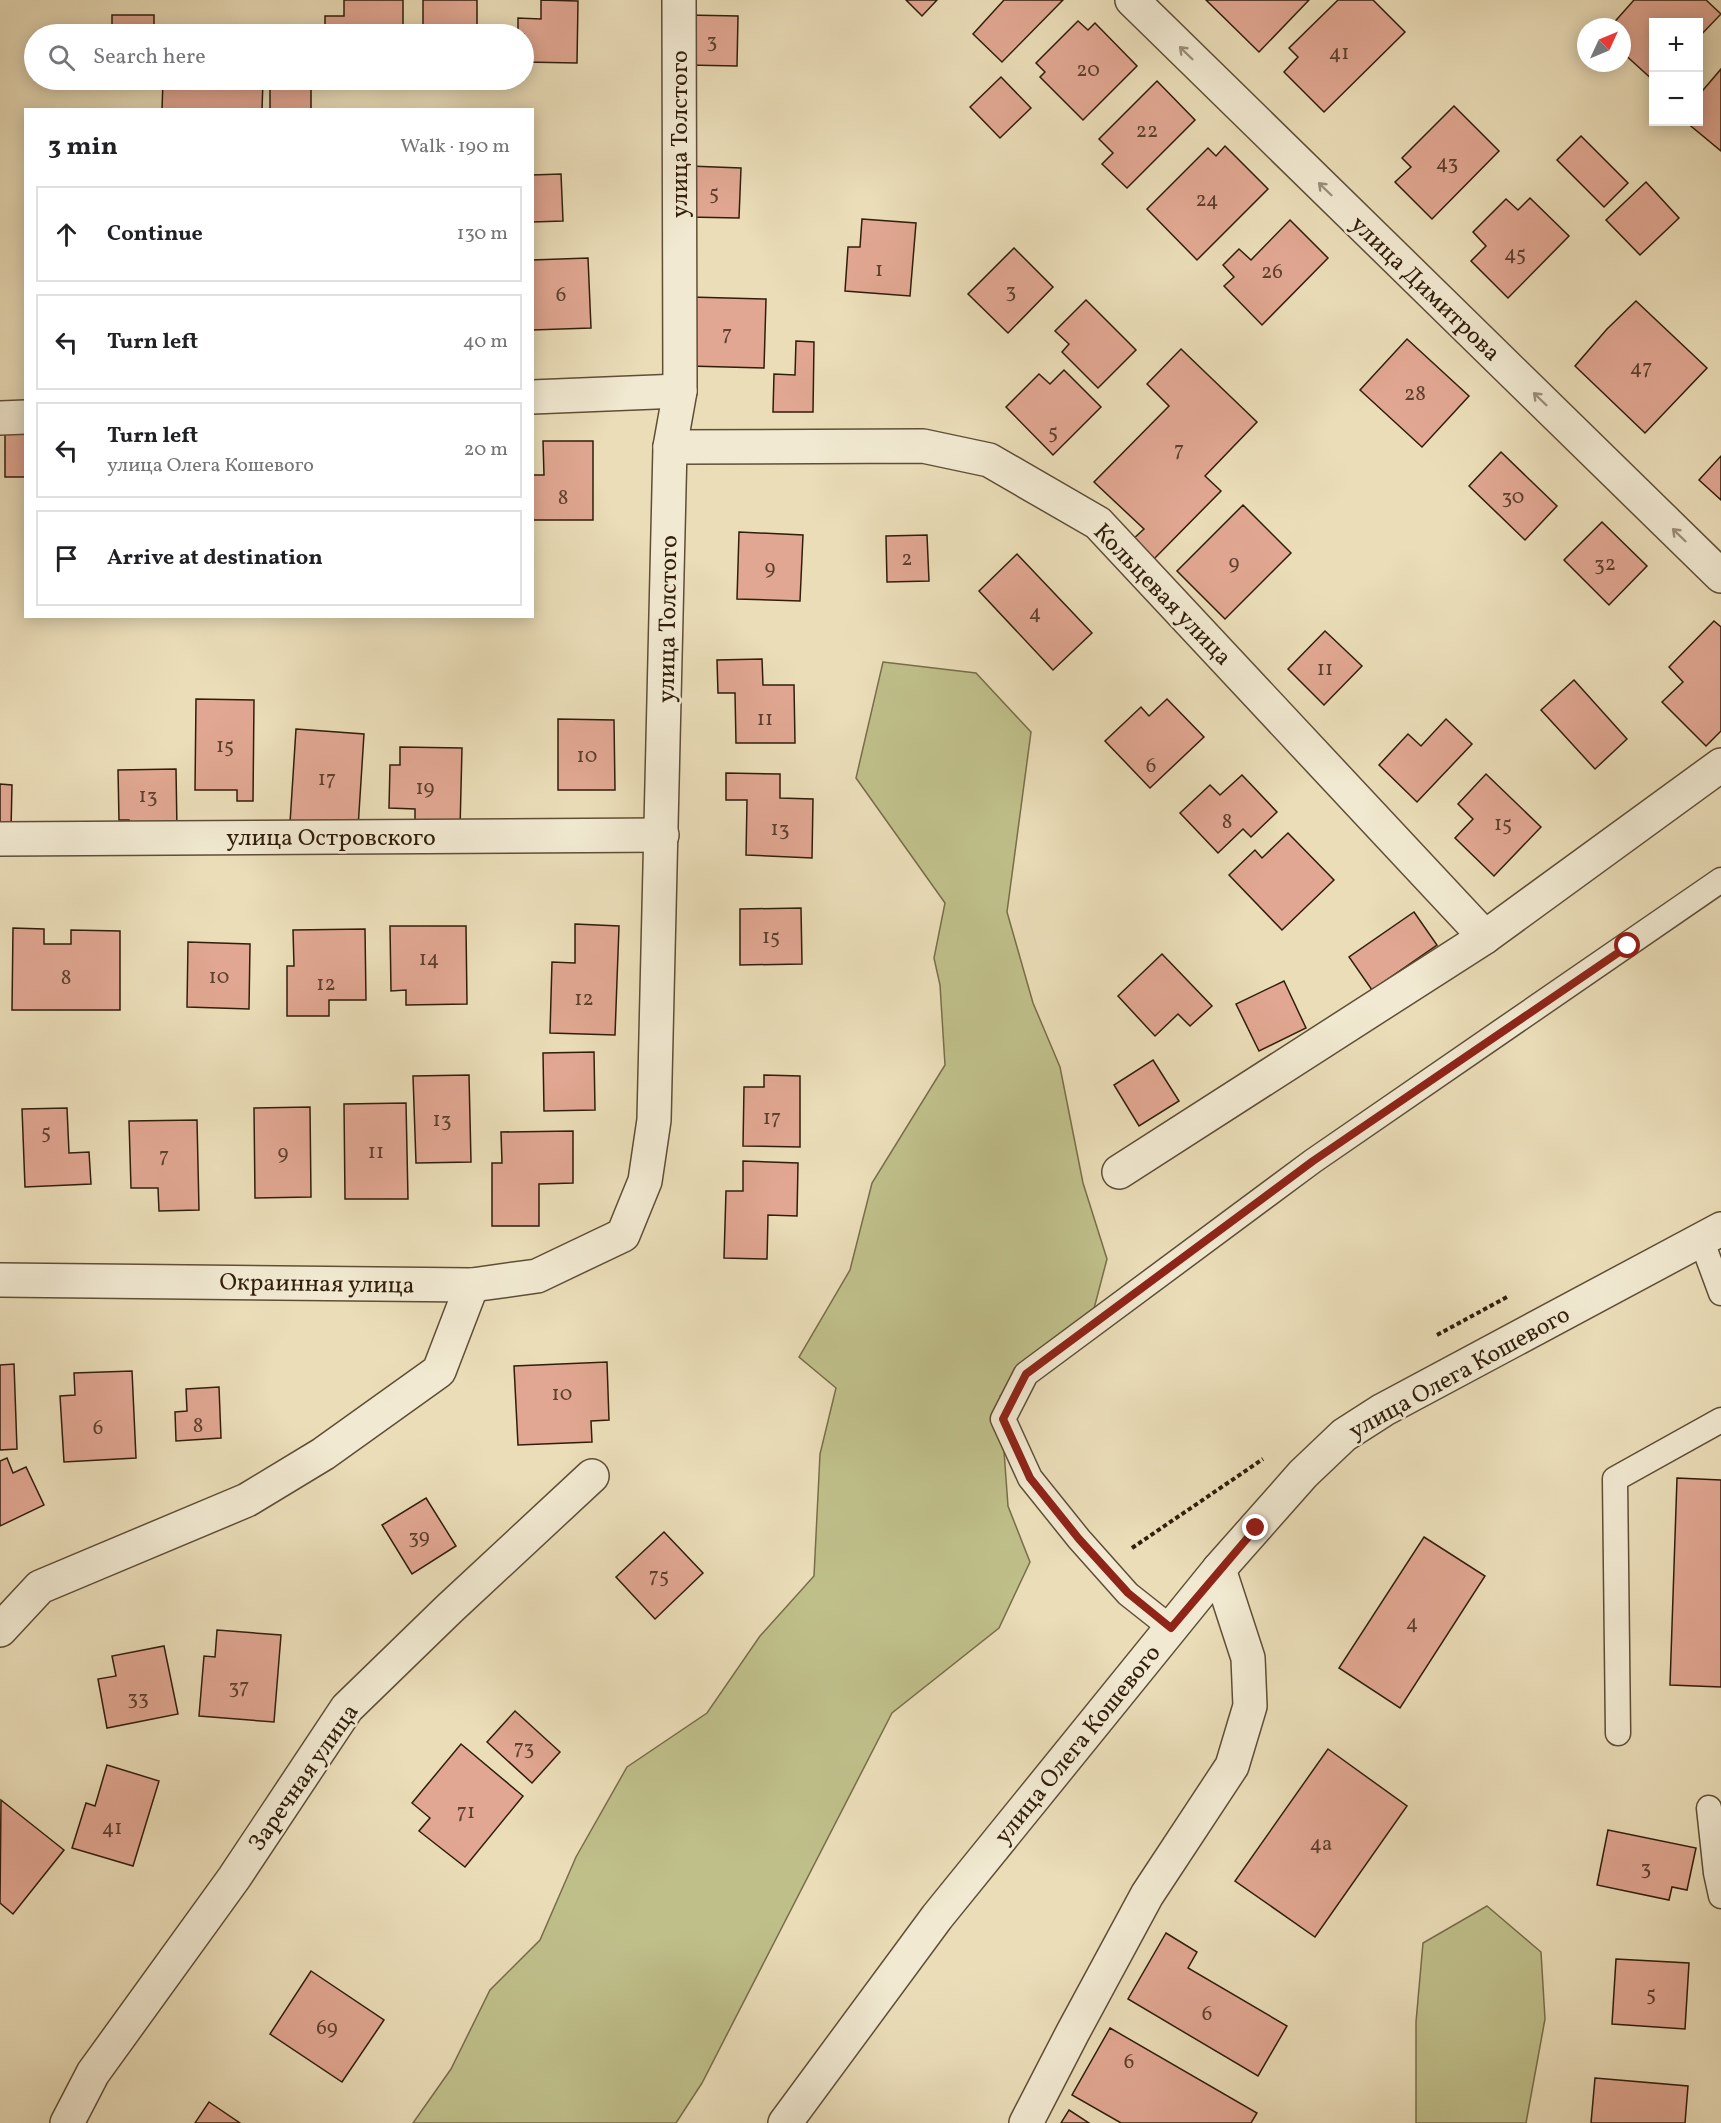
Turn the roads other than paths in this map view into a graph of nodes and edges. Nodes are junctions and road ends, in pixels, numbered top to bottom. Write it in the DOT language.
graph roads {
  1 [pos="679,0"];
  2 [pos="1132,0"];
  3 [pos="680,391"];
  4 [pos="534,397"];
  5 [pos="24,417"];
  6 [pos="0,418"];
  7 [pos="670,447"];
  8 [pos="1721,576"];
  9 [pos="1721,765"];
  10 [pos="662,835"];
  11 [pos="0,839"];
  12 [pos="1721,880"];
  13 [pos="1485,937"];
  14 [pos="1119,1172"];
  15 [pos="1711,1234"];
  16 [pos="623,1235"];
  17 [pos="0,1280"];
  18 [pos="472,1285"];
  19 [pos="1721,1293"];
  20 [pos="1721,1420"];
  21 [pos="592,1476"];
  22 [pos="1219,1569"];
  23 [pos="1171,1628"];
  24 [pos="0,1630"];
  25 [pos="1618,1733"];
  26 [pos="1709,1808"];
  27 [pos="1721,1896"];
  28 [pos="67,2123"];
  29 [pos="785,2123"];
  30 [pos="1026,2123"];
  1 -- 3 [label="street, улица Толстого"];
  8 -- 2 [label="street, улица Димитрова, one-way"];
  3 -- 4 [label="street"];
  3 -- 7 [label="street, улица Толстого"];
  5 -- 6 [label="street"];
  7 -- 10 [label="street, улица Толстого"];
  7 -- 13 [label="street, Кольцевая улица"];
  9 -- 13 [label="street"];
  10 -- 11 [label="street, улица Островского"];
  10 -- 16 [label="street, улица Толстого"];
  12 -- 23 [label="lane"];
  13 -- 14 [label="street"];
  15 -- 19 [label="lane"];
  15 -- 22 [label="street, улица Олега Кошевого"];
  16 -- 18 [label="street, Окраинная улица"];
  17 -- 18 [label="street, Окраинная улица"];
  18 -- 24 [label="street"];
  20 -- 25 [label="lane"];
  21 -- 28 [label="street, Заречная улица"];
  22 -- 23 [label="street, улица Олега Кошевого"];
  22 -- 30 [label="street"];
  23 -- 29 [label="street, улица Олега Кошевого"];
  26 -- 27 [label="lane"];
}
